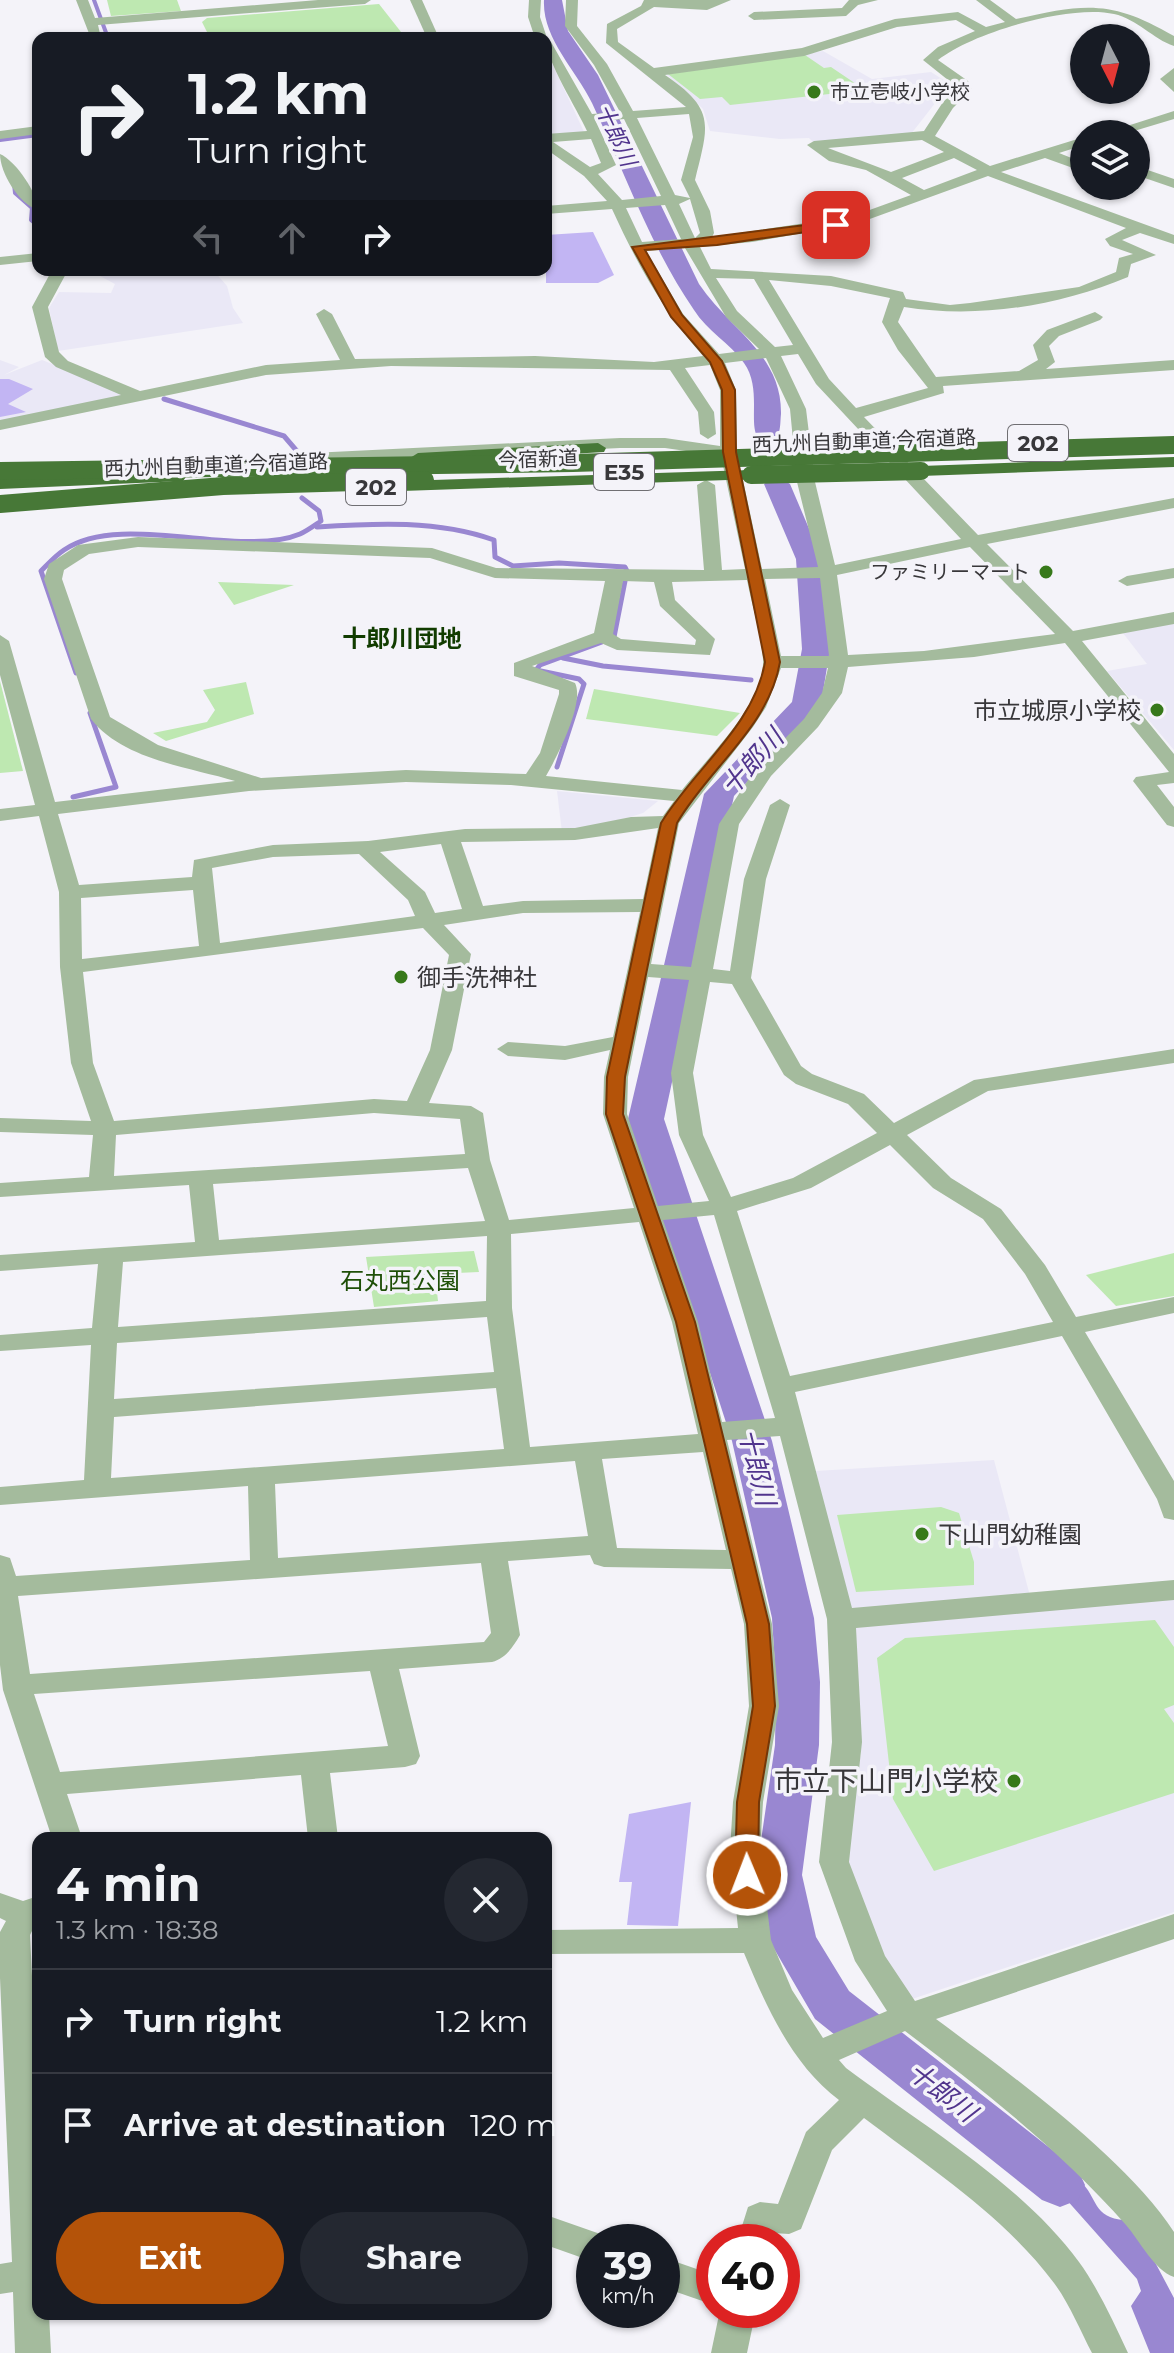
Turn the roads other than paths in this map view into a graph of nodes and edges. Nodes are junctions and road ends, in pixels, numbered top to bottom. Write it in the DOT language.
graph roads {
  1 [pos="82,0"];
  2 [pos="365,0"];
  3 [pos="416,0"];
  4 [pos="535,0"];
  5 [pos="572,0"];
  6 [pos="725,0"];
  7 [pos="766,0"];
  8 [pos="866,0"];
  9 [pos="982,0"];
  10 [pos="646,1"];
  11 [pos="1105,3"];
  12 [pos="745,4"];
  13 [pos="846,12"];
  14 [pos="754,16"];
  15 [pos="98,21"];
  16 [pos="1013,22"];
  17 [pos="866,31"];
  18 [pos="97,32"];
  19 [pos="430,32"];
  20 [pos="539,32"];
  21 [pos="985,32"];
  22 [pos="1174,42"];
  23 [pos="567,59"];
  24 [pos="654,72"];
  25 [pos="1174,72"];
  26 [pos="1174,88"];
  27 [pos="695,110"];
  28 [pos="1174,115"];
  29 [pos="628,116"];
  30 [pos="591,118"];
  31 [pos="1150,122"];
  32 [pos="1150,129"];
  33 [pos="32,131"];
  34 [pos="1171,134"];
  35 [pos="0,135"];
  36 [pos="596,135"];
  37 [pos="927,135"];
  38 [pos="552,140"];
  39 [pos="552,145"];
  40 [pos="1070,145"];
  41 [pos="953,153"];
  42 [pos="1046,153"];
  43 [pos="0,158"];
  44 [pos="1070,162"];
  45 [pos="1174,169"];
  46 [pos="989,171"];
  47 [pos="589,173"];
  48 [pos="1152,175"];
  49 [pos="890,178"];
  50 [pos="1174,184"];
  51 [pos="924,196"];
  52 [pos="696,198"];
  53 [pos="668,199"];
  54 [pos="32,201"];
  55 [pos="616,202"];
  56 [pos="552,209"];
  57 [pos="1138,228"];
  58 [pos="1174,240"];
  59 [pos="694,244"];
  60 [pos="637,247"];
  61 [pos="32,258"];
  62 [pos="0,261"];
  63 [pos="706,273"];
  64 [pos="57,276"];
  65 [pos="760,277"];
  66 [pos="898,302"];
  67 [pos="324,314"];
  68 [pos="1095,317"];
  69 [pos="801,349"];
  70 [pos="771,352"];
  71 [pos="723,360"];
  72 [pos="350,364"];
  73 [pos="1174,365"];
  74 [pos="676,366"];
  75 [pos="1023,376"];
  76 [pos="932,382"];
  77 [pos="135,395"];
  78 [pos="852,414"];
  79 [pos="0,425"];
  80 [pos="708,434"];
  81 [pos="1174,442"];
  82 [pos="1174,454"];
  83 [pos="1174,462"];
  84 [pos="573,463"];
  85 [pos="739,464"];
  86 [pos="161,476"];
  87 [pos="0,481"];
  88 [pos="706,485"];
  89 [pos="223,486"];
  90 [pos="28,488"];
  91 [pos="1174,503"];
  92 [pos="0,504"];
  93 [pos="972,540"];
  94 [pos="826,572"];
  95 [pos="1174,573"];
  96 [pos="755,574"];
  97 [pos="714,576"];
  98 [pos="615,577"];
  99 [pos="662,577"];
  100 [pos="1127,581"];
  101 [pos="1174,618"];
  102 [pos="603,636"];
  103 [pos="1070,638"];
  104 [pos="0,641"];
  105 [pos="773,662"];
  106 [pos="839,663"];
  107 [pos="1174,767"];
  108 [pos="1174,777"];
  109 [pos="533,780"];
  110 [pos="255,787"];
  111 [pos="685,796"];
  112 [pos="780,805"];
  113 [pos="46,810"];
  114 [pos="0,815"];
  115 [pos="1174,821"];
  116 [pos="669,823"];
  117 [pos="449,837"];
  118 [pos="368,847"];
  119 [pos="201,883"];
  120 [pos="70,892"];
  121 [pos="652,905"];
  122 [pos="474,913"];
  123 [pos="426,918"];
  124 [pos="210,950"];
  125 [pos="71,967"];
  126 [pos="637,969"];
  127 [pos="702,974"];
  128 [pos="740,978"];
  129 [pos="623,1044"];
  130 [pos="508,1049"];
  131 [pos="1174,1056"];
  132 [pos="415,1109"];
  133 [pos="0,1125"];
  134 [pos="105,1128"];
  135 [pos="891,1133"];
  136 [pos="478,1160"];
  137 [pos="200,1178"];
  138 [pos="101,1184"];
  139 [pos="0,1190"];
  140 [pos="724,1207"];
  141 [pos="648,1216"];
  142 [pos="499,1228"];
  143 [pos="208,1249"];
  144 [pos="111,1256"];
  145 [pos="0,1263"];
  146 [pos="1174,1305"];
  147 [pos="499,1308"];
  148 [pos="1068,1326"];
  149 [pos="102,1336"];
  150 [pos="0,1343"];
  151 [pos="508,1379"];
  152 [pos="780,1386"];
  153 [pos="103,1409"];
  154 [pos="791,1426"];
  155 [pos="712,1437"];
  156 [pos="587,1453"];
  157 [pos="518,1457"];
  158 [pos="261,1478"];
  159 [pos="97,1489"];
  160 [pos="0,1496"];
  161 [pos="1174,1511"];
  162 [pos="603,1545"];
  163 [pos="493,1552"];
  164 [pos="744,1560"];
  165 [pos="264,1568"];
  166 [pos="1,1576"];
  167 [pos="1174,1590"];
  168 [pos="841,1619"];
  169 [pos="382,1660"];
  170 [pos="17,1685"];
  171 [pos="314,1763"];
  172 [pos="49,1784"];
  173 [pos="65,1832"];
  174 [pos="322,1832"];
  175 [pos="25,1912"];
  176 [pos="1174,1926"];
  177 [pos="755,1940"];
  178 [pos="552,1942"];
  179 [pos="908,2016"];
  180 [pos="816,2055"];
  181 [pos="863,2098"];
  182 [pos="32,2187"];
  183 [pos="758,2224"];
  184 [pos="552,2232"];
  185 [pos="576,2241"];
  186 [pos="1174,2262"];
  187 [pos="15,2276"];
  188 [pos="734,2328"];
  189 [pos="33,2353"];
  190 [pos="729,2353"];
  191 [pos="1110,2353"];
  1 -- 15 [label="street"];
  2 -- 15 [label="street"];
  3 -- 19 [label="street"];
  4 -- 20 [label="street"];
  5 -- 23 [label="street"];
  6 -- 10 [label="street"];
  7 -- 12 [label="street"];
  8 -- 13 [label="street"];
  9 -- 16 [label="street"];
  10 -- 24 [label="street"];
  11 -- 16 [label="street"];
  11 -- 22 [label="street"];
  13 -- 14 [label="street"];
  13 -- 17 [label="street"];
  15 -- 18 [label="street"];
  16 -- 21 [label="street"];
  17 -- 21 [label="street"];
  17 -- 24 [label="street"];
  21 -- 37 [label="street"];
  23 -- 29 [label="street"];
  23 -- 30 [label="street"];
  24 -- 27 [label="street"];
  25 -- 26 [label="street"];
  27 -- 29 [label="street"];
  27 -- 52 [label="street"];
  28 -- 31 [label="street"];
  29 -- 30 [label="street"];
  29 -- 53 [label="street"];
  30 -- 36 [label="street"];
  32 -- 34 [label="street"];
  33 -- 35 [label="street"];
  36 -- 38 [label="street"];
  36 -- 47 [label="street"];
  37 -- 41 [label="street"];
  37 -- 49 [label="street"];
  39 -- 47 [label="street"];
  40 -- 42 [label="street"];
  41 -- 46 [label="street"];
  41 -- 49 [label="street"];
  42 -- 44 [label="street"];
  42 -- 46 [label="street"];
  43 -- 54 [label="street"];
  45 -- 48 [label="street"];
  46 -- 51 [label="street"];
  46 -- 57 [label="street"];
  47 -- 55 [label="street"];
  48 -- 50 [label="street"];
  49 -- 51 [label="street"];
  51 -- 59 [label="street"];
  52 -- 53 [label="street"];
  52 -- 59 [label="street"];
  53 -- 55 [label="street"];
  53 -- 59 [label="street"];
  55 -- 56 [label="street"];
  55 -- 60 [label="street"];
  57 -- 58 [label="street"];
  57 -- 66 [label="street"];
  59 -- 60 [label="street"];
  59 -- 63 [label="street"];
  60 -- 71 [label="street"];
  61 -- 62 [label="street"];
  63 -- 65 [label="street"];
  63 -- 70 [label="street"];
  64 -- 77 [label="street"];
  65 -- 66 [label="street"];
  65 -- 69 [label="street"];
  66 -- 76 [label="street"];
  67 -- 72 [label="street"];
  68 -- 75 [label="street"];
  69 -- 70 [label="street"];
  69 -- 78 [label="street"];
  70 -- 71 [label="street"];
  70 -- 94 [label="street"];
  71 -- 74 [label="street"];
  71 -- 85 [label="street"];
  72 -- 74 [label="street"];
  72 -- 77 [label="street"];
  73 -- 75 [label="street"];
  74 -- 80 [label="street"];
  75 -- 76 [label="street"];
  76 -- 78 [label="street"];
  77 -- 79 [label="street"];
  78 -- 93 [label="street"];
  81 -- 84 [label="highway, 西九州自動車道;今宿道路 / E35, bridge"];
  81 -- 85 [label="highway, 今宿新道 / 202"];
  81 -- 86 [label="highway, bridge"];
  82 -- 89 [label="highway, 西九州自動車道;今宿道路 / E35, bridge"];
  83 -- 85 [label="highway, 今宿新道 / 202, bridge"];
  84 -- 87 [label="highway, bridge"];
  84 -- 90 [label="highway, 西九州自動車道;今宿道路 / E35, bridge"];
  85 -- 86 [label="highway, 今宿新道 / 202"];
  85 -- 87 [label="street"];
  85 -- 92 [label="highway, 今宿新道 / 202"];
  85 -- 96 [label="street"];
  86 -- 87 [label="highway, 今宿新道 / 202"];
  87 -- 90 [label="highway"];
  88 -- 97 [label="street"];
  89 -- 90 [label="highway, 西九州自動車道;今宿道路 / E35, bridge"];
  89 -- 92 [label="highway, bridge"];
  91 -- 93 [label="street"];
  93 -- 94 [label="street"];
  93 -- 103 [label="street"];
  94 -- 96 [label="street"];
  94 -- 106 [label="street"];
  95 -- 100 [label="street"];
  96 -- 97 [label="street"];
  96 -- 105 [label="street"];
  97 -- 99 [label="street"];
  98 -- 99 [label="street"];
  98 -- 102 [label="street"];
  98 -- 110 [label="street"];
  99 -- 102 [label="street"];
  101 -- 103 [label="street"];
  102 -- 109 [label="street"];
  103 -- 106 [label="street"];
  103 -- 107 [label="street"];
  104 -- 113 [label="street"];
  105 -- 106 [label="street"];
  105 -- 111 [label="street"];
  106 -- 127 [label="street"];
  108 -- 115 [label="street"];
  109 -- 110 [label="street"];
  109 -- 111 [label="street"];
  110 -- 113 [label="street"];
  111 -- 116 [label="street"];
  112 -- 128 [label="street"];
  113 -- 114 [label="street"];
  113 -- 120 [label="street"];
  116 -- 117 [label="street"];
  116 -- 121 [label="street"];
  117 -- 118 [label="street"];
  117 -- 122 [label="street"];
  118 -- 119 [label="street"];
  118 -- 123 [label="street"];
  119 -- 120 [label="street"];
  119 -- 124 [label="street"];
  120 -- 125 [label="street"];
  121 -- 122 [label="street"];
  121 -- 126 [label="street"];
  122 -- 123 [label="street"];
  123 -- 124 [label="street"];
  123 -- 132 [label="street"];
  124 -- 125 [label="street"];
  125 -- 134 [label="street"];
  126 -- 127 [label="street"];
  126 -- 129 [label="street"];
  127 -- 128 [label="street"];
  127 -- 140 [label="street"];
  128 -- 135 [label="street"];
  129 -- 130 [label="street"];
  129 -- 141 [label="street"];
  131 -- 135 [label="street"];
  132 -- 134 [label="street"];
  132 -- 136 [label="street"];
  133 -- 134 [label="street"];
  134 -- 138 [label="street"];
  135 -- 140 [label="street"];
  135 -- 148 [label="street"];
  136 -- 137 [label="street"];
  136 -- 142 [label="street"];
  137 -- 138 [label="street"];
  137 -- 143 [label="street"];
  138 -- 139 [label="street"];
  140 -- 141 [label="street"];
  140 -- 152 [label="street"];
  141 -- 142 [label="street"];
  141 -- 155 [label="street"];
  142 -- 143 [label="street"];
  142 -- 147 [label="street"];
  143 -- 144 [label="street"];
  144 -- 145 [label="street"];
  144 -- 149 [label="street"];
  146 -- 148 [label="street"];
  147 -- 149 [label="street"];
  147 -- 151 [label="street"];
  148 -- 152 [label="street"];
  148 -- 161 [label="street"];
  149 -- 150 [label="street"];
  149 -- 153 [label="street"];
  151 -- 153 [label="street"];
  151 -- 157 [label="street"];
  152 -- 154 [label="street"];
  153 -- 159 [label="street"];
  154 -- 155 [label="street"];
  154 -- 168 [label="street"];
  155 -- 156 [label="street"];
  155 -- 164 [label="street"];
  156 -- 157 [label="street"];
  156 -- 162 [label="street"];
  157 -- 158 [label="street"];
  158 -- 159 [label="street"];
  158 -- 165 [label="street"];
  159 -- 160 [label="street"];
  162 -- 163 [label="street"];
  162 -- 164 [label="street"];
  163 -- 165 [label="street"];
  163 -- 169 [label="street"];
  164 -- 177 [label="street"];
  165 -- 166 [label="street"];
  166 -- 170 [label="street"];
  167 -- 168 [label="street"];
  168 -- 179 [label="street"];
  169 -- 170 [label="street"];
  169 -- 171 [label="street"];
  170 -- 172 [label="street"];
  171 -- 172 [label="street"];
  171 -- 174 [label="street"];
  172 -- 173 [label="street"];
  175 -- 182 [label="street"];
  176 -- 179 [label="street"];
  177 -- 178 [label="street"];
  177 -- 180 [label="street"];
  179 -- 180 [label="street"];
  179 -- 186 [label="street"];
  180 -- 181 [label="street"];
  181 -- 183 [label="street"];
  181 -- 191 [label="street"];
  182 -- 187 [label="street"];
  184 -- 185 [label="street"];
  187 -- 189 [label="street"];
  188 -- 190 [label="street"];
}
